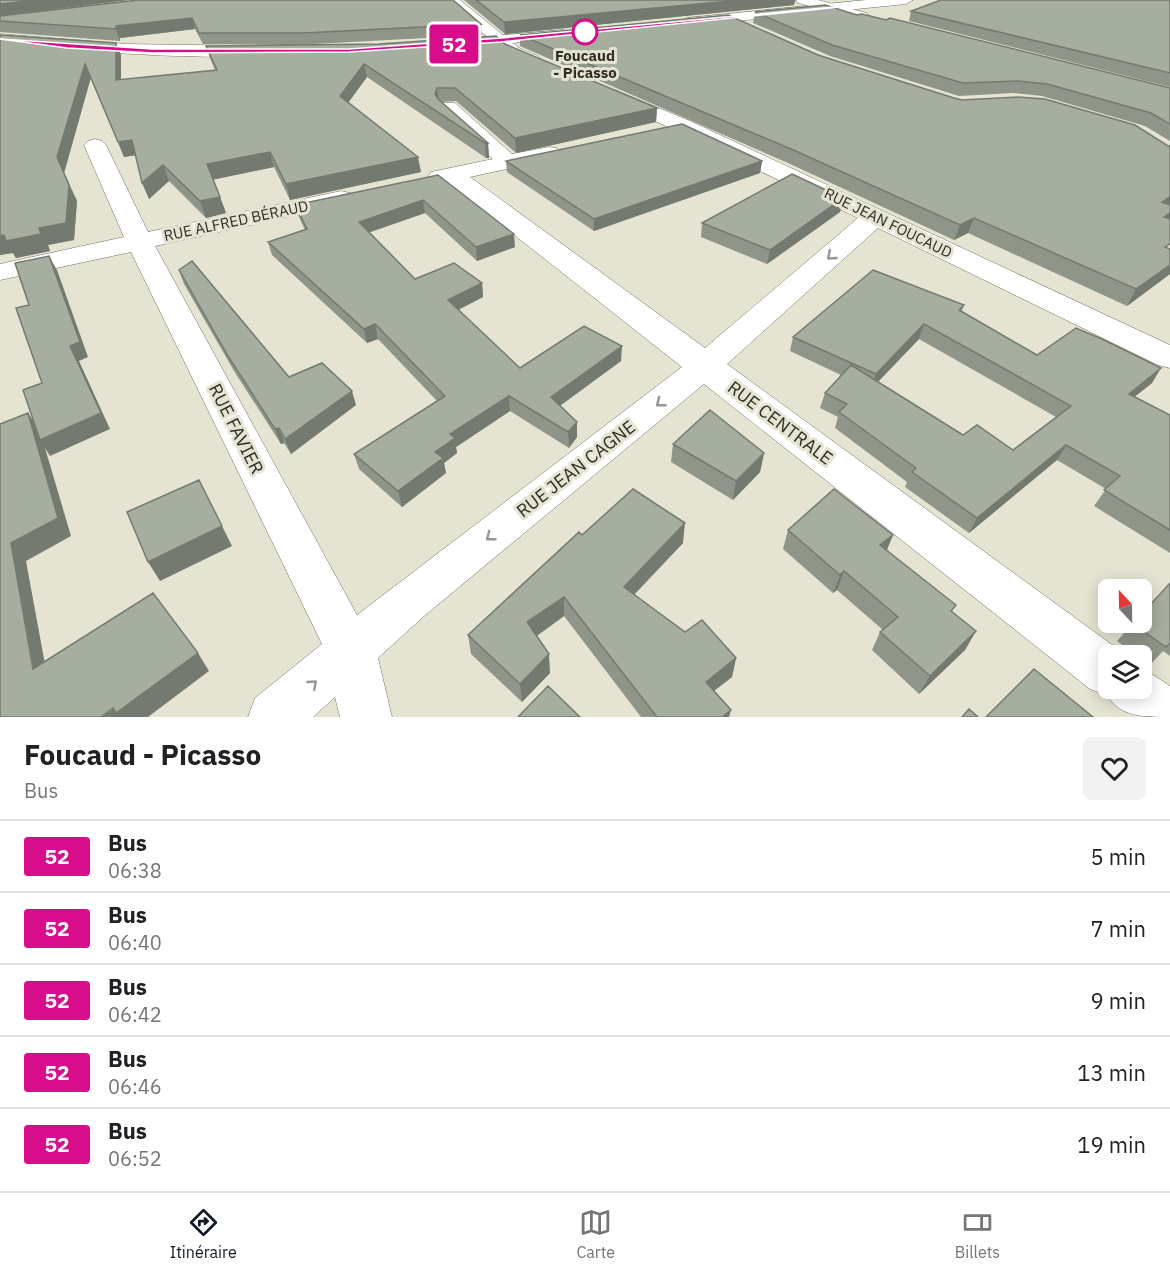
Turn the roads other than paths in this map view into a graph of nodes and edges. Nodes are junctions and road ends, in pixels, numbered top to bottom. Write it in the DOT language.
graph roads {
  1 [pos="452,0"];
  2 [pos="803,0"];
  3 [pos="906,0"];
  4 [pos="827,8"];
  5 [pos="728,18"];
  6 [pos="876,20"];
  7 [pos="671,23"];
  8 [pos="580,32"];
  9 [pos="762,33"];
  10 [pos="0,39"];
  11 [pos="501,40"];
  12 [pos="443,45"];
  13 [pos="269,51"];
  14 [pos="556,69"];
  15 [pos="598,88"];
  16 [pos="448,106"];
  17 [pos="683,125"];
  18 [pos="651,132"];
  19 [pos="95,145"];
  20 [pos="569,149"];
  21 [pos="510,162"];
  22 [pos="451,174"];
  23 [pos="417,182"];
  24 [pos="359,194"];
  25 [pos="875,217"];
  26 [pos="140,242"];
  27 [pos="0,272"];
  28 [pos="1170,358"];
  29 [pos="705,366"];
  30 [pos="351,651"];
  31 [pos="1098,664"];
  32 [pos="1144,699"];
  33 [pos="274,717"];
  34 [pos="366,717"];
  35 [pos="1168,717"];
  1 -- 11 [label="street"];
  2 -- 4 [label="street"];
  3 -- 4 [label="street"];
  4 -- 5 [label="street"];
  4 -- 6 [label="street"];
  5 -- 7 [label="street"];
  5 -- 9 [label="street"];
  8 -- 11 [label="street"];
  10 -- 13 [label="street"];
  11 -- 12 [label="street"];
  11 -- 14 [label="street"];
  15 -- 17 [label="street, RUE JEAN FOUCAUD"];
  16 -- 21 [label="street"];
  17 -- 18 [label="street"];
  17 -- 25 [label="street, RUE JEAN FOUCAUD"];
  19 -- 26 [label="street, RUE FAVIER"];
  20 -- 21 [label="street"];
  21 -- 22 [label="street"];
  22 -- 23 [label="street"];
  22 -- 29 [label="street, RUE CENTRALE"];
  24 -- 26 [label="street, RUE ALFRED BÉRAUD"];
  25 -- 28 [label="street, RUE JEAN FOUCAUD"];
  25 -- 29 [label="street, RUE JEAN CAGNE, one-way"];
  26 -- 27 [label="street, RUE ALFRED BÉRAUD"];
  26 -- 30 [label="street, RUE FAVIER"];
  29 -- 30 [label="street, RUE JEAN CAGNE, one-way"];
  29 -- 31 [label="street, RUE CENTRALE"];
  33 -- 30 [label="street, RUE JEAN CAGNE, one-way"];
  30 -- 34 [label="street, RUE FAVIER"];
  32 -- 35 [label="street"];
}
